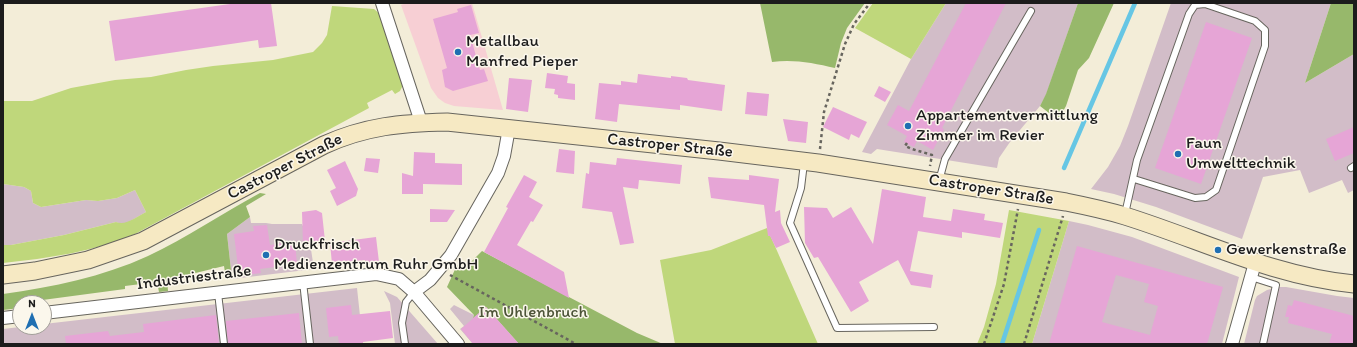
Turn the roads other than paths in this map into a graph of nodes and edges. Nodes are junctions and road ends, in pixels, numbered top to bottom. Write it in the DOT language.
graph roads {
  1 [pos="382,3"];
  2 [pos="1031,11"];
  3 [pos="421,122"];
  4 [pos="509,128"];
  5 [pos="811,162"];
  6 [pos="1134,179"];
  7 [pos="934,181"];
  8 [pos="1124,216"];
  9 [pos="1253,270"];
  10 [pos="3,275"];
  11 [pos="303,282"];
  12 [pos="1354,284"];
  13 [pos="414,292"];
  14 [pos="218,293"];
  15 [pos="52,312"];
  16 [pos="934,327"];
  17 [pos="224,344"];
  18 [pos="310,344"];
  19 [pos="404,344"];
  20 [pos="458,344"];
  21 [pos="1232,344"];
  22 [pos="1263,344"];
  1 -- 3 [label="street"];
  2 -- 7 [label="lane"];
  3 -- 4 [label="main road, Castroper Straße"];
  3 -- 10 [label="main road, Castroper Straße"];
  4 -- 5 [label="main road, Castroper Straße"];
  4 -- 13 [label="street"];
  5 -- 7 [label="main road, Castroper Straße"];
  5 -- 16 [label="lane"];
  6 -- 6 [label="lane"];
  6 -- 8 [label="lane"];
  7 -- 8 [label="main road, Castroper Straße"];
  8 -- 9 [label="main road, Castroper Straße"];
  9 -- 12 [label="main road, Castroper Straße"];
  9 -- 21 [label="street"];
  9 -- 22 [label="lane"];
  11 -- 13 [label="street, Industriestraße"];
  11 -- 14 [label="street, Industriestraße"];
  11 -- 18 [label="lane"];
  13 -- 19 [label="lane"];
  13 -- 20 [label="street, Industriestraße"];
  14 -- 15 [label="street, Industriestraße"];
  14 -- 17 [label="lane"];
}
